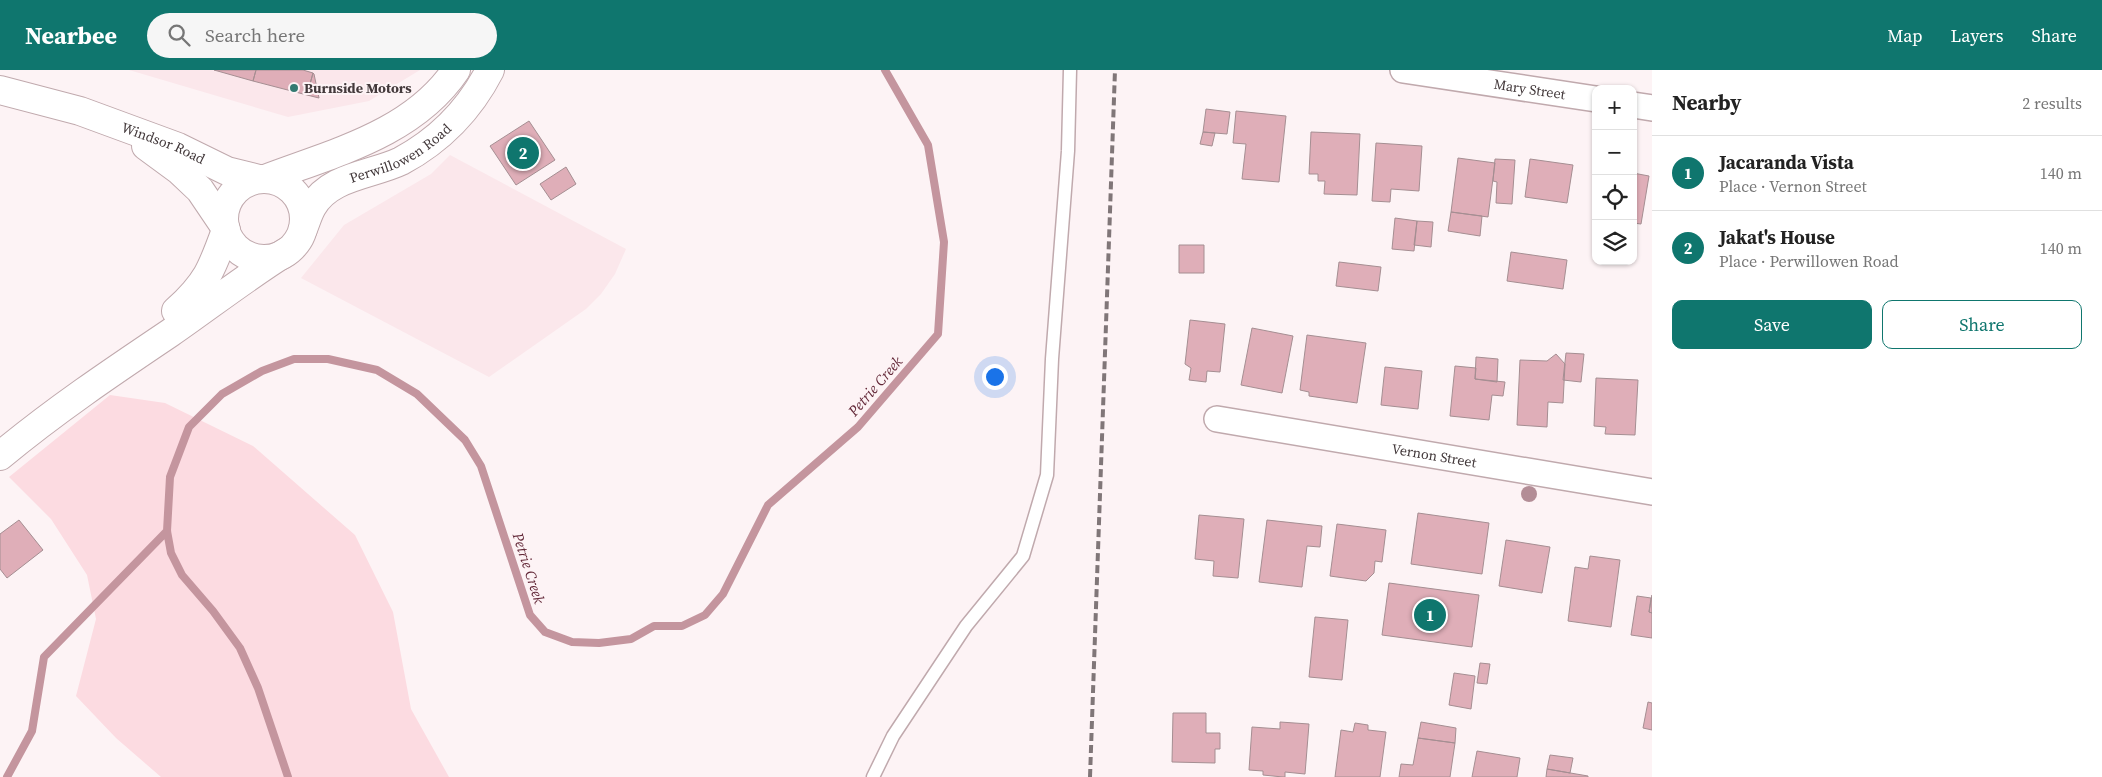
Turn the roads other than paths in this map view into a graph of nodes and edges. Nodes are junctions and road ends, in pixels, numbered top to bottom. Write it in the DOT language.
graph roads {
  1 [pos="456,70"];
  2 [pos="490,70"];
  3 [pos="1070,70"];
  4 [pos="1402,70"];
  5 [pos="0,90"];
  6 [pos="1592,98"];
  7 [pos="1637,106"];
  8 [pos="1652,108"];
  9 [pos="120,127"];
  10 [pos="262,180"];
  11 [pos="225,229"];
  12 [pos="303,229"];
  13 [pos="286,252"];
  14 [pos="96,382"];
  15 [pos="1217,419"];
  16 [pos="0,456"];
  17 [pos="1652,492"];
  18 [pos="873,777"];
  1 -- 10 [label="street, Perwillowen Road"];
  2 -- 12 [label="street, Perwillowen Road"];
  3 -- 18 [label="lane"];
  4 -- 6 [label="street, Mary Street"];
  5 -- 9 [label="street"];
  7 -- 8 [label="street"];
  9 -- 10 [label="street, Windsor Road"];
  9 -- 11 [label="street, Windsor Road"];
  10 -- 11 [label="street"];
  10 -- 12 [label="street"];
  11 -- 13 [label="street"];
  11 -- 14 [label="street"];
  12 -- 13 [label="street"];
  13 -- 14 [label="street"];
  14 -- 16 [label="street"];
  15 -- 17 [label="street, Vernon Street"];
}
